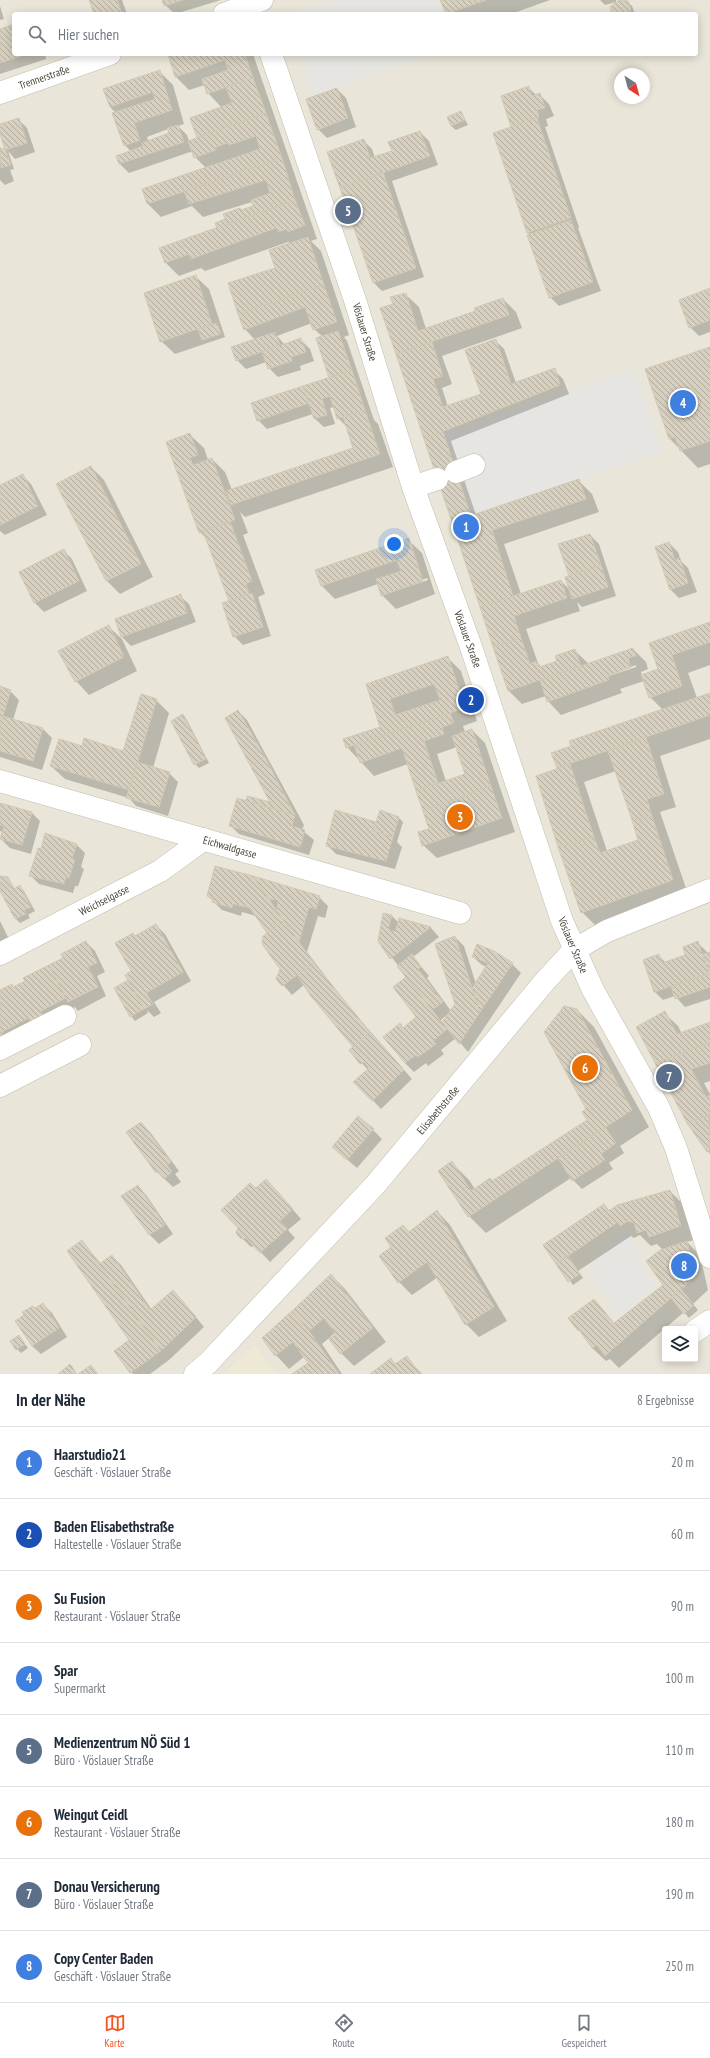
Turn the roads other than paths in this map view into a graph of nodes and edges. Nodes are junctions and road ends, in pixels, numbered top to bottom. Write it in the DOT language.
graph roads {
  1 [pos="256,4"];
  2 [pos="230,12"];
  3 [pos="104,56"];
  4 [pos="272,56"];
  5 [pos="0,93"];
  6 [pos="456,472"];
  7 [pos="413,487"];
  8 [pos="0,781"];
  9 [pos="204,839"];
  10 [pos="710,890"];
  11 [pos="460,913"];
  12 [pos="574,950"];
  13 [pos="0,954"];
  14 [pos="66,1016"];
  15 [pos="80,1046"];
  16 [pos="0,1049"];
  17 [pos="0,1086"];
  18 [pos="710,1257"];
  19 [pos="710,1321"];
  20 [pos="698,1329"];
  21 [pos="195,1374"];
  1 -- 2 [label="street"];
  3 -- 5 [label="street, Trennerstraße"];
  4 -- 7 [label="street, Vöslauer Straße"];
  6 -- 7 [label="street"];
  7 -- 12 [label="street, Vöslauer Straße"];
  8 -- 9 [label="street, Eichwaldgasse"];
  9 -- 11 [label="street, Eichwaldgasse"];
  9 -- 13 [label="street, Weichselgasse"];
  10 -- 12 [label="street, Elisabethstraße"];
  12 -- 18 [label="street, Vöslauer Straße"];
  12 -- 21 [label="street, Elisabethstraße"];
  14 -- 16 [label="street"];
  15 -- 17 [label="street"];
  19 -- 20 [label="street"];
}
